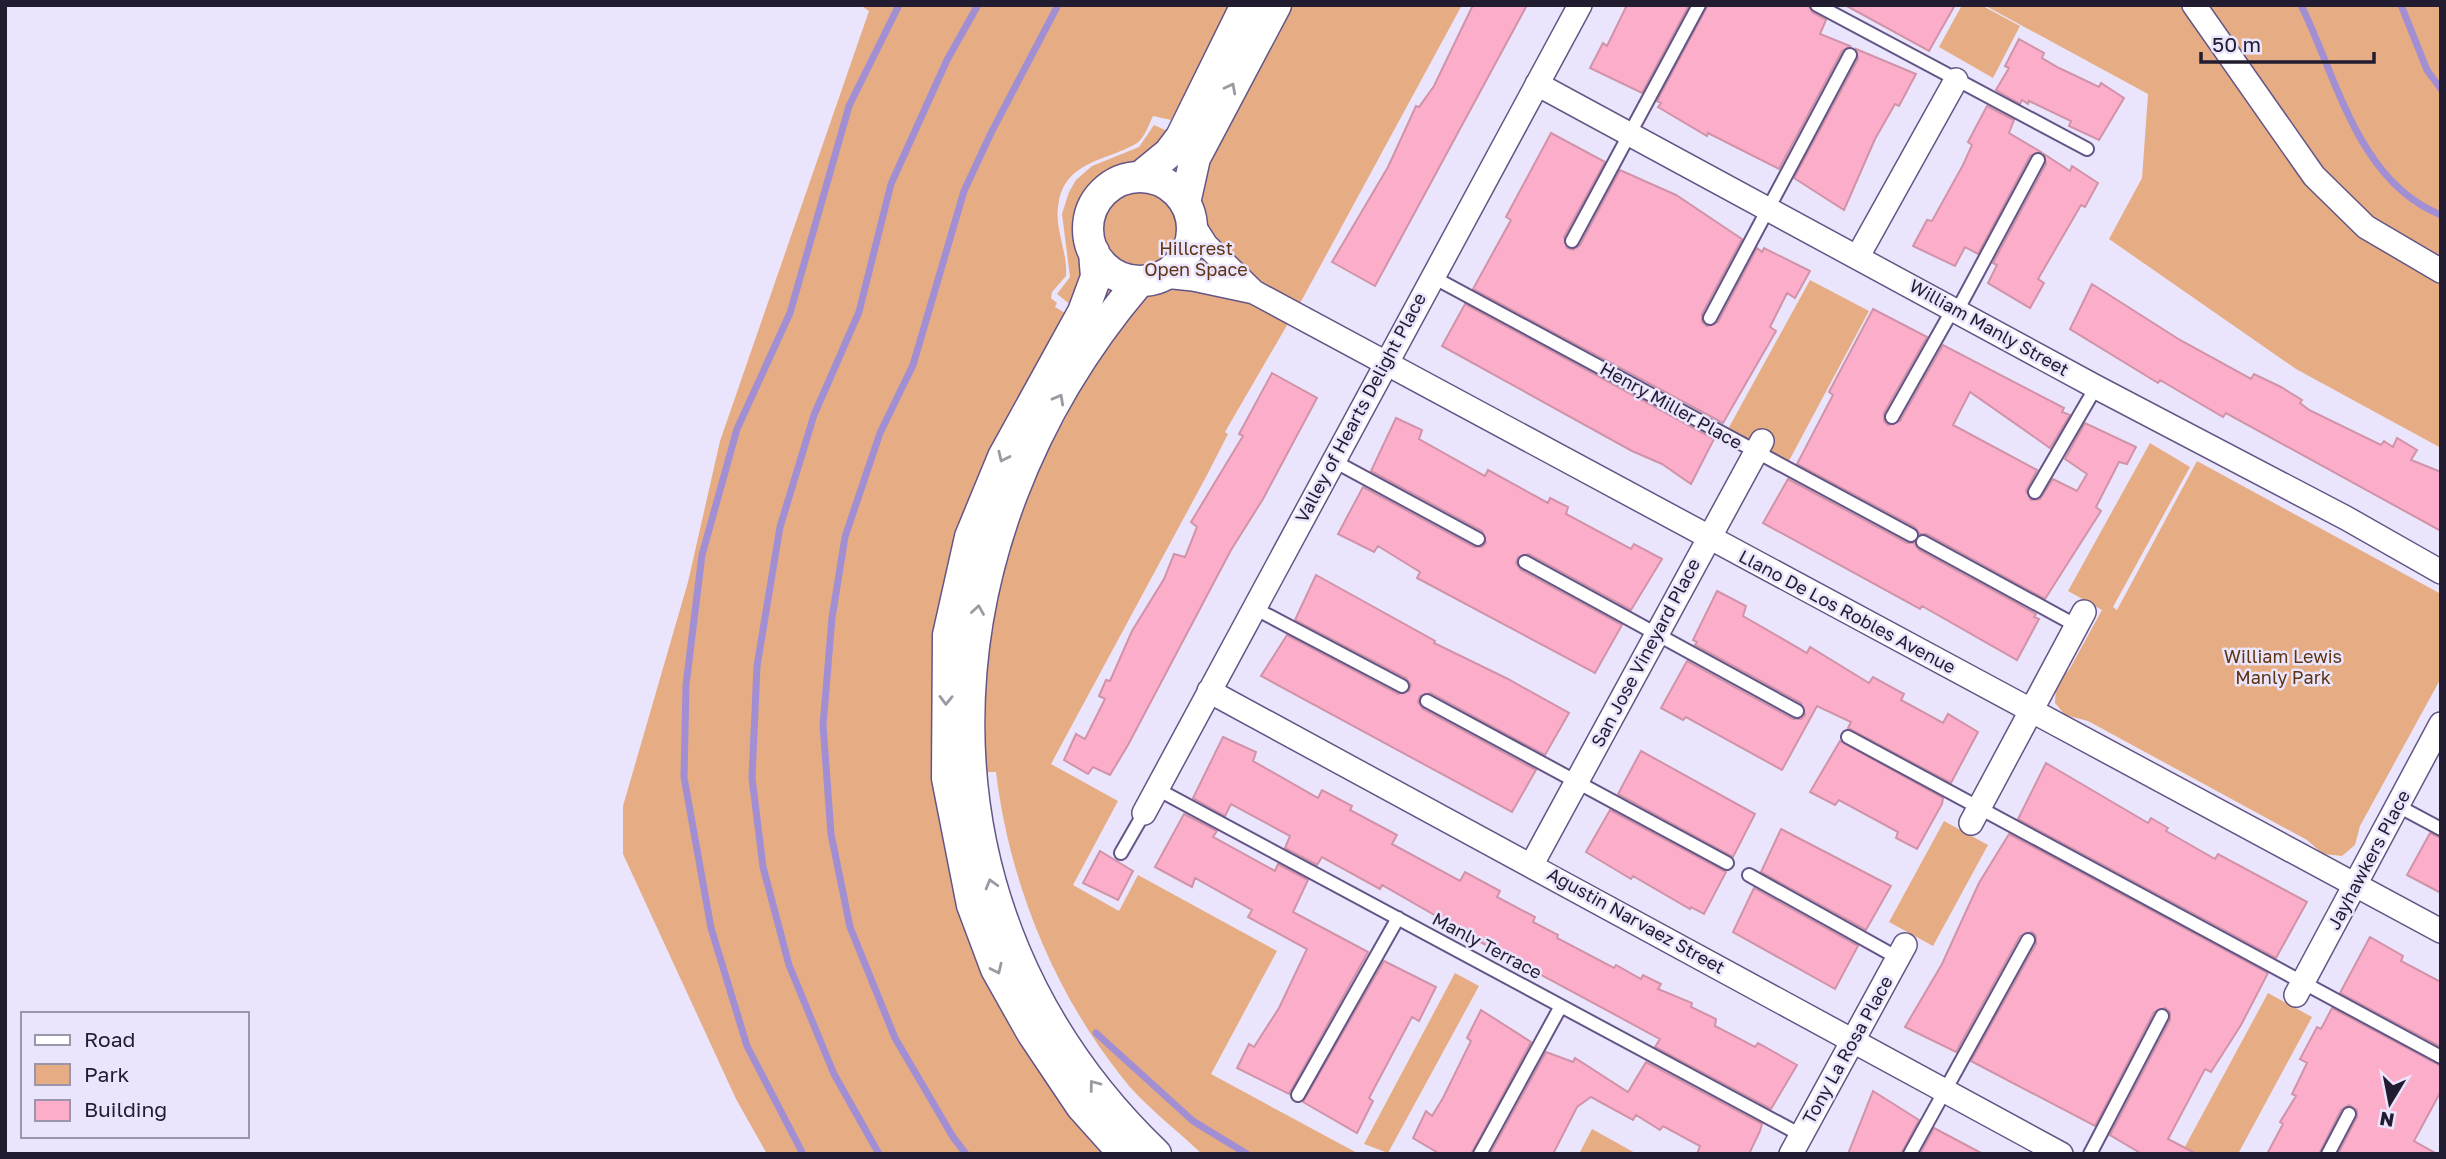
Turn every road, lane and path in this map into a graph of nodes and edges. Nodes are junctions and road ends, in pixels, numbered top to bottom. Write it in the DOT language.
graph roads {
  1 [pos="1246,5"];
  2 [pos="1276,5"];
  3 [pos="1580,5"];
  4 [pos="1699,5"];
  5 [pos="1817,5"];
  6 [pos="2194,5"];
  7 [pos="1850,55"];
  8 [pos="1956,80"];
  9 [pos="1537,84"];
  10 [pos="1630,134"];
  11 [pos="2087,149"];
  12 [pos="2038,160"];
  13 [pos="1140,176"];
  14 [pos="1768,208"];
  15 [pos="1189,213"];
  16 [pos="1572,241"];
  17 [pos="1094,252"];
  18 [pos="1858,256"];
  19 [pos="2441,271"];
  20 [pos="1431,276"];
  21 [pos="1151,279"];
  22 [pos="1254,292"];
  23 [pos="1955,310"];
  24 [pos="1710,318"];
  25 [pos="1386,363"];
  26 [pos="2096,387"];
  27 [pos="1892,417"];
  28 [pos="1759,447"];
  29 [pos="1332,460"];
  30 [pos="2035,492"];
  31 [pos="1911,535"];
  32 [pos="1709,538"];
  33 [pos="1478,539"];
  34 [pos="1923,542"];
  35 [pos="1525,562"];
  36 [pos="2441,572"];
  37 [pos="1256,609"];
  38 [pos="2081,619"];
  39 [pos="1655,633"];
  40 [pos="1402,686"];
  41 [pos="1209,691"];
  42 [pos="1427,701"];
  43 [pos="2029,710"];
  44 [pos="1797,711"];
  45 [pos="2441,724"];
  46 [pos="1848,737"];
  47 [pos="1577,782"];
  48 [pos="1157,789"];
  49 [pos="2398,806"];
  50 [pos="1144,813"];
  51 [pos="1976,816"];
  52 [pos="2441,829"];
  53 [pos="1121,853"];
  54 [pos="1727,863"];
  55 [pos="1531,864"];
  56 [pos="1749,875"];
  57 [pos="2357,886"];
  58 [pos="1398,918"];
  59 [pos="2441,931"];
  60 [pos="2028,940"];
  61 [pos="1902,952"];
  62 [pos="2300,988"];
  63 [pos="1561,1006"];
  64 [pos="2162,1016"];
  65 [pos="1853,1040"];
  66 [pos="2441,1057"];
  67 [pos="1945,1089"];
  68 [pos="1298,1096"];
  69 [pos="2350,1114"];
  70 [pos="1796,1144"];
  71 [pos="1124,1154"];
  72 [pos="1156,1154"];
  73 [pos="1480,1154"];
  74 [pos="1910,1154"];
  75 [pos="2061,1154"];
  76 [pos="2090,1154"];
  77 [pos="2328,1154"];
  1 -- 13 [label="street"];
  15 -- 2 [label="street, one-way"];
  3 -- 9 [label="street, Valley of Hearts Delight Place"];
  4 -- 10 [label="lane"];
  5 -- 8 [label="lane"];
  6 -- 19 [label="street"];
  7 -- 14 [label="lane"];
  8 -- 11 [label="lane"];
  8 -- 18 [label="street"];
  9 -- 10 [label="street, William Manly Street"];
  9 -- 20 [label="street, Valley of Hearts Delight Place"];
  10 -- 14 [label="street, William Manly Street"];
  10 -- 16 [label="lane"];
  12 -- 23 [label="lane"];
  13 -- 15 [label="street"];
  13 -- 17 [label="street"];
  14 -- 18 [label="street, William Manly Street"];
  14 -- 24 [label="lane"];
  15 -- 21 [label="street"];
  15 -- 22 [label="street, Llano De Los Robles Avenue"];
  17 -- 21 [label="street"];
  17 -- 71 [label="street, one-way"];
  18 -- 23 [label="street, William Manly Street"];
  20 -- 25 [label="street, Valley of Hearts Delight Place"];
  20 -- 28 [label="lane, Henry Miller Place"];
  21 -- 22 [label="street, Llano De Los Robles Avenue"];
  72 -- 21 [label="street, one-way"];
  22 -- 25 [label="street, Llano De Los Robles Avenue"];
  23 -- 26 [label="street, William Manly Street"];
  23 -- 27 [label="lane"];
  25 -- 29 [label="street, Valley of Hearts Delight Place"];
  25 -- 32 [label="street, Llano De Los Robles Avenue"];
  26 -- 30 [label="lane"];
  26 -- 36 [label="street, William Manly Street"];
  28 -- 31 [label="lane, Henry Miller Place"];
  28 -- 32 [label="street, San Jose Vineyard Place"];
  29 -- 33 [label="lane"];
  29 -- 37 [label="street, Valley of Hearts Delight Place"];
  32 -- 39 [label="street, San Jose Vineyard Place"];
  32 -- 43 [label="street, Llano De Los Robles Avenue"];
  34 -- 38 [label="lane"];
  35 -- 39 [label="lane"];
  37 -- 40 [label="lane"];
  37 -- 41 [label="street, Valley of Hearts Delight Place"];
  38 -- 43 [label="street"];
  39 -- 44 [label="lane"];
  39 -- 47 [label="street, San Jose Vineyard Place"];
  41 -- 48 [label="street, Valley of Hearts Delight Place"];
  41 -- 55 [label="street, Agustin Narvaez Street"];
  42 -- 47 [label="lane"];
  43 -- 51 [label="street"];
  43 -- 57 [label="street, Llano De Los Robles Avenue"];
  45 -- 49 [label="street, Jayhawkers Place"];
  46 -- 51 [label="lane"];
  47 -- 54 [label="lane"];
  47 -- 55 [label="street, San Jose Vineyard Place"];
  48 -- 50 [label="street, Valley of Hearts Delight Place"];
  48 -- 58 [label="lane, Manly Terrace"];
  49 -- 52 [label="lane"];
  49 -- 57 [label="street, Jayhawkers Place"];
  50 -- 53 [label="lane"];
  51 -- 62 [label="lane"];
  55 -- 65 [label="street, Agustin Narvaez Street"];
  56 -- 61 [label="lane"];
  57 -- 59 [label="street, Llano De Los Robles Avenue"];
  57 -- 62 [label="street, Jayhawkers Place"];
  58 -- 63 [label="lane, Manly Terrace"];
  58 -- 68 [label="lane"];
  60 -- 67 [label="lane"];
  61 -- 65 [label="street, Tony La Rosa Place"];
  62 -- 66 [label="lane"];
  63 -- 70 [label="lane, Manly Terrace"];
  63 -- 73 [label="lane"];
  64 -- 76 [label="lane"];
  65 -- 67 [label="street, Agustin Narvaez Street"];
  65 -- 70 [label="street, Tony La Rosa Place"];
  67 -- 74 [label="lane"];
  67 -- 75 [label="street, Agustin Narvaez Street"];
  69 -- 77 [label="lane"];
}
